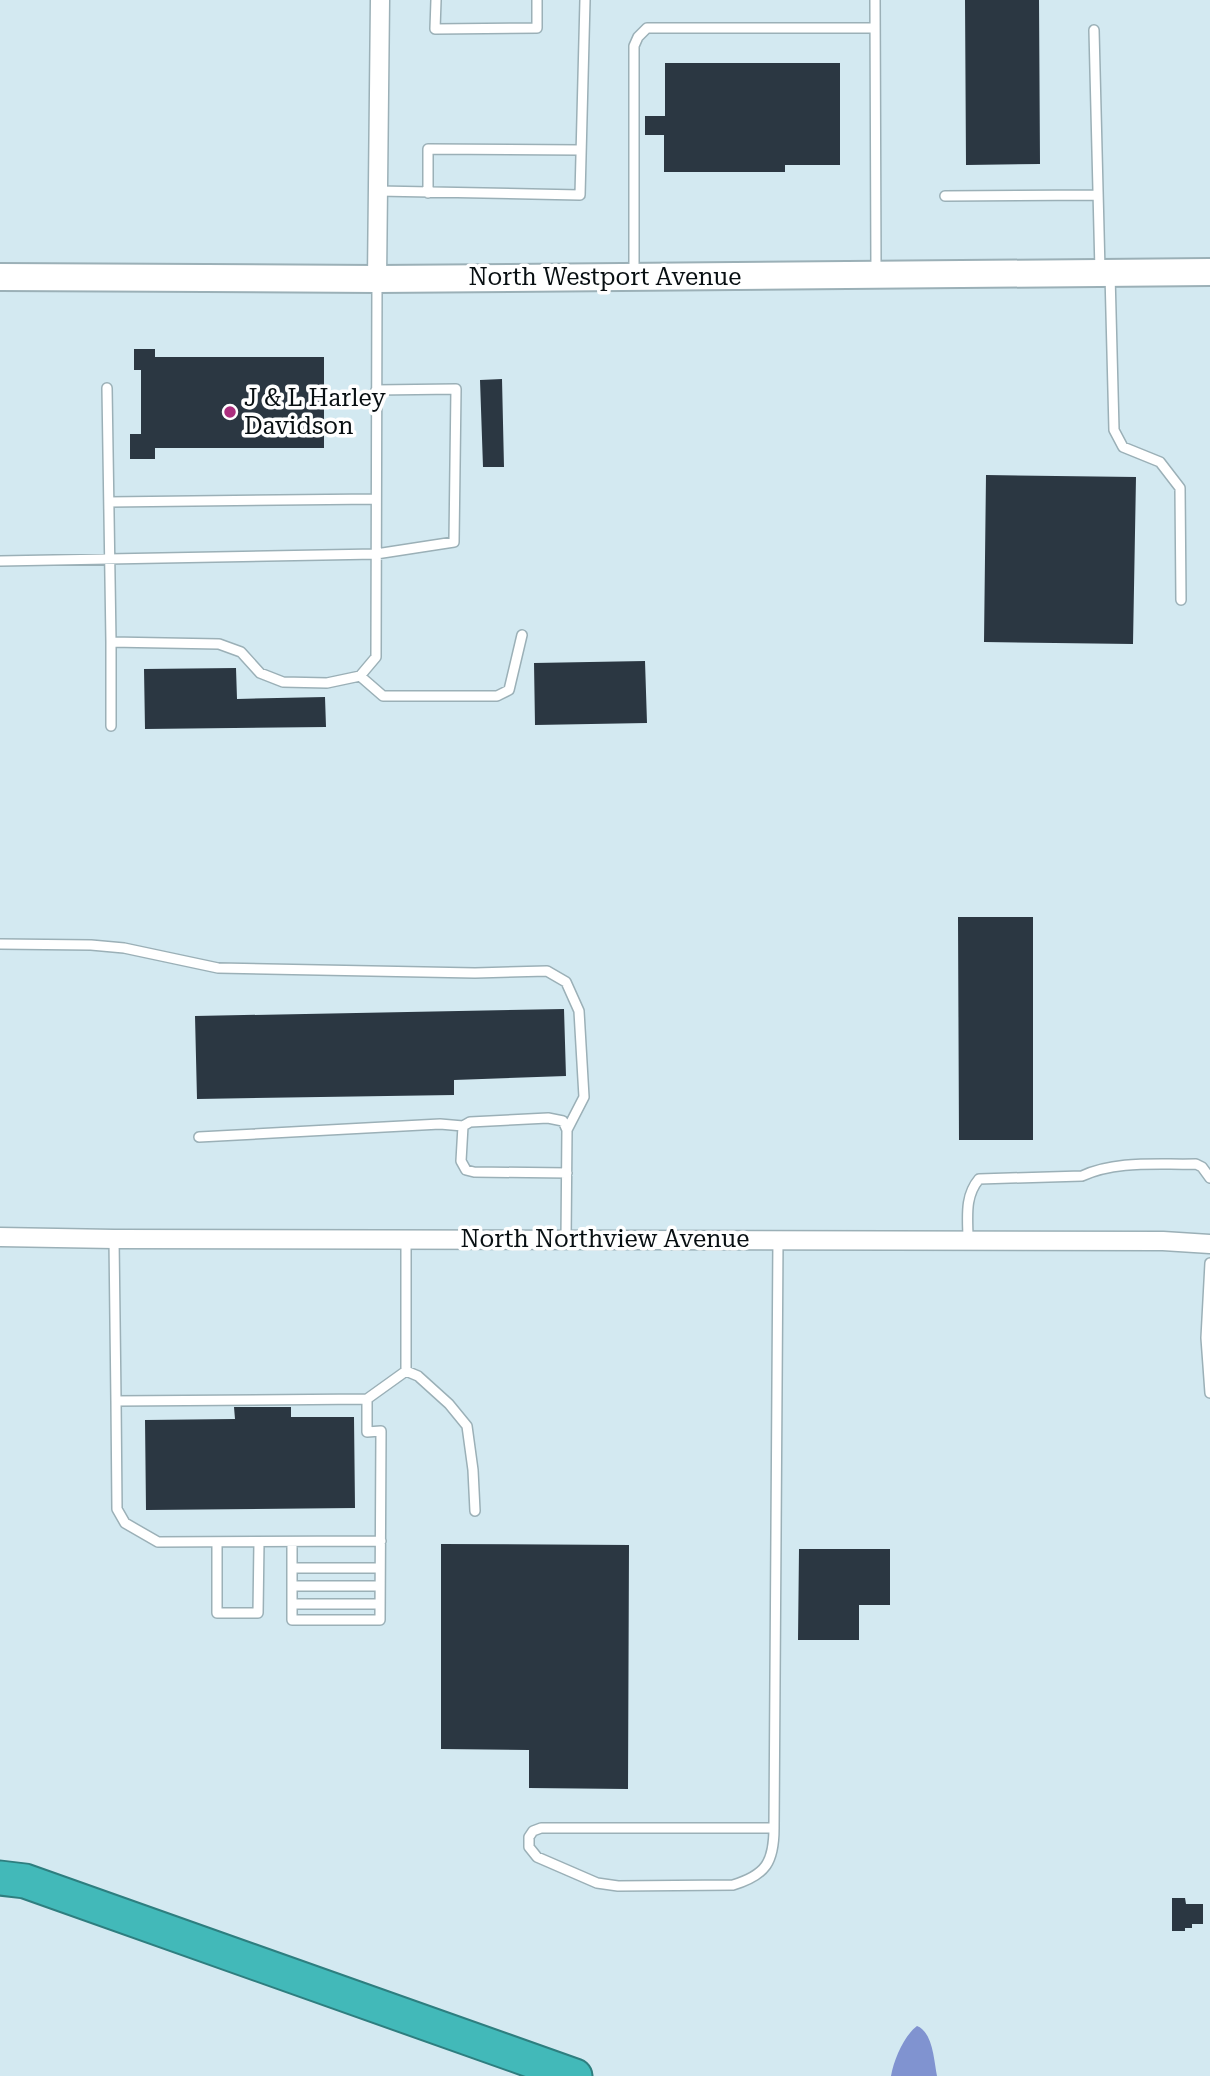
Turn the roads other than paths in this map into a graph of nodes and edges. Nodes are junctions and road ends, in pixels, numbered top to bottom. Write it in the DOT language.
graph roads {
  1 [pos="380,0"];
  2 [pos="436,0"];
  3 [pos="537,0"];
  4 [pos="585,0"];
  5 [pos="875,0"];
  6 [pos="874,27"];
  7 [pos="1094,30"];
  8 [pos="580,150"];
  9 [pos="378,191"];
  10 [pos="428,193"];
  11 [pos="1098,195"];
  12 [pos="945,196"];
  13 [pos="1210,272"];
  14 [pos="1105,273"];
  15 [pos="876,275"];
  16 [pos="634,276"];
  17 [pos="0,277"];
  18 [pos="377,279"];
  19 [pos="107,388"];
  20 [pos="376,390"];
  21 [pos="376,499"];
  22 [pos="109,502"];
  23 [pos="376,554"];
  24 [pos="110,559"];
  25 [pos="0,561"];
  26 [pos="1181,600"];
  27 [pos="522,635"];
  28 [pos="111,642"];
  29 [pos="360,676"];
  30 [pos="111,726"];
  31 [pos="0,944"];
  32 [pos="463,1126"];
  33 [pos="567,1130"];
  34 [pos="199,1137"];
  35 [pos="566,1173"];
  36 [pos="1210,1178"];
  37 [pos="0,1237"];
  38 [pos="406,1238"];
  39 [pos="566,1238"];
  40 [pos="114,1239"];
  41 [pos="778,1239"];
  42 [pos="968,1240"];
  43 [pos="1210,1244"];
  44 [pos="1210,1263"];
  45 [pos="1208,1338"];
  46 [pos="405,1371"];
  47 [pos="1210,1393"];
  48 [pos="367,1399"];
  49 [pos="116,1401"];
  50 [pos="475,1511"];
  51 [pos="381,1541"];
  52 [pos="217,1542"];
  53 [pos="259,1542"];
  54 [pos="292,1542"];
  55 [pos="292,1568"];
  56 [pos="380,1568"];
  57 [pos="292,1586"];
  58 [pos="380,1586"];
  59 [pos="292,1604"];
  60 [pos="380,1604"];
  61 [pos="774,1828"];
  62 [pos="0,1878"];
  63 [pos="575,2076"];
  1 -- 9 [label="street"];
  2 -- 3 [label="lane"];
  4 -- 8 [label="lane"];
  5 -- 6 [label="lane"];
  6 -- 15 [label="lane"];
  6 -- 16 [label="lane"];
  7 -- 11 [label="lane"];
  8 -- 10 [label="lane"];
  8 -- 10 [label="lane"];
  9 -- 10 [label="lane"];
  9 -- 18 [label="street"];
  11 -- 12 [label="lane"];
  11 -- 14 [label="lane"];
  13 -- 14 [label="main road, North Westport Avenue"];
  14 -- 15 [label="main road, North Westport Avenue"];
  14 -- 26 [label="lane"];
  15 -- 16 [label="main road, North Westport Avenue"];
  16 -- 18 [label="main road, North Westport Avenue"];
  17 -- 18 [label="main road, North Westport Avenue"];
  18 -- 20 [label="lane"];
  19 -- 22 [label="lane"];
  20 -- 21 [label="lane"];
  20 -- 23 [label="lane"];
  21 -- 22 [label="lane"];
  21 -- 23 [label="lane"];
  22 -- 24 [label="lane"];
  23 -- 24 [label="lane"];
  23 -- 29 [label="lane"];
  24 -- 25 [label="lane"];
  24 -- 28 [label="lane"];
  27 -- 29 [label="lane"];
  28 -- 29 [label="lane"];
  28 -- 30 [label="lane"];
  31 -- 33 [label="lane"];
  32 -- 33 [label="lane"];
  32 -- 34 [label="lane"];
  32 -- 35 [label="lane"];
  33 -- 35 [label="lane"];
  35 -- 39 [label="lane"];
  36 -- 42 [label="lane"];
  37 -- 40 [label="street, North Northview Avenue"];
  38 -- 39 [label="street, North Northview Avenue"];
  38 -- 40 [label="street, North Northview Avenue"];
  38 -- 46 [label="lane"];
  39 -- 41 [label="street, North Northview Avenue"];
  40 -- 49 [label="lane"];
  41 -- 42 [label="street, North Northview Avenue"];
  41 -- 61 [label="lane"];
  42 -- 43 [label="street, North Northview Avenue"];
  44 -- 45 [label="lane"];
  45 -- 47 [label="lane"];
  46 -- 48 [label="lane"];
  46 -- 50 [label="lane"];
  48 -- 49 [label="lane"];
  48 -- 51 [label="lane"];
  49 -- 52 [label="lane"];
  51 -- 54 [label="lane"];
  51 -- 56 [label="lane"];
  52 -- 53 [label="lane"];
  52 -- 53 [label="lane"];
  53 -- 54 [label="lane"];
  54 -- 55 [label="lane"];
  55 -- 56 [label="lane"];
  55 -- 57 [label="lane"];
  56 -- 58 [label="lane"];
  57 -- 58 [label="lane"];
  57 -- 59 [label="lane"];
  58 -- 60 [label="lane"];
  59 -- 60 [label="lane"];
  59 -- 60 [label="lane"];
  61 -- 61 [label="lane"];
  62 -- 63 [label="highway"];
}
